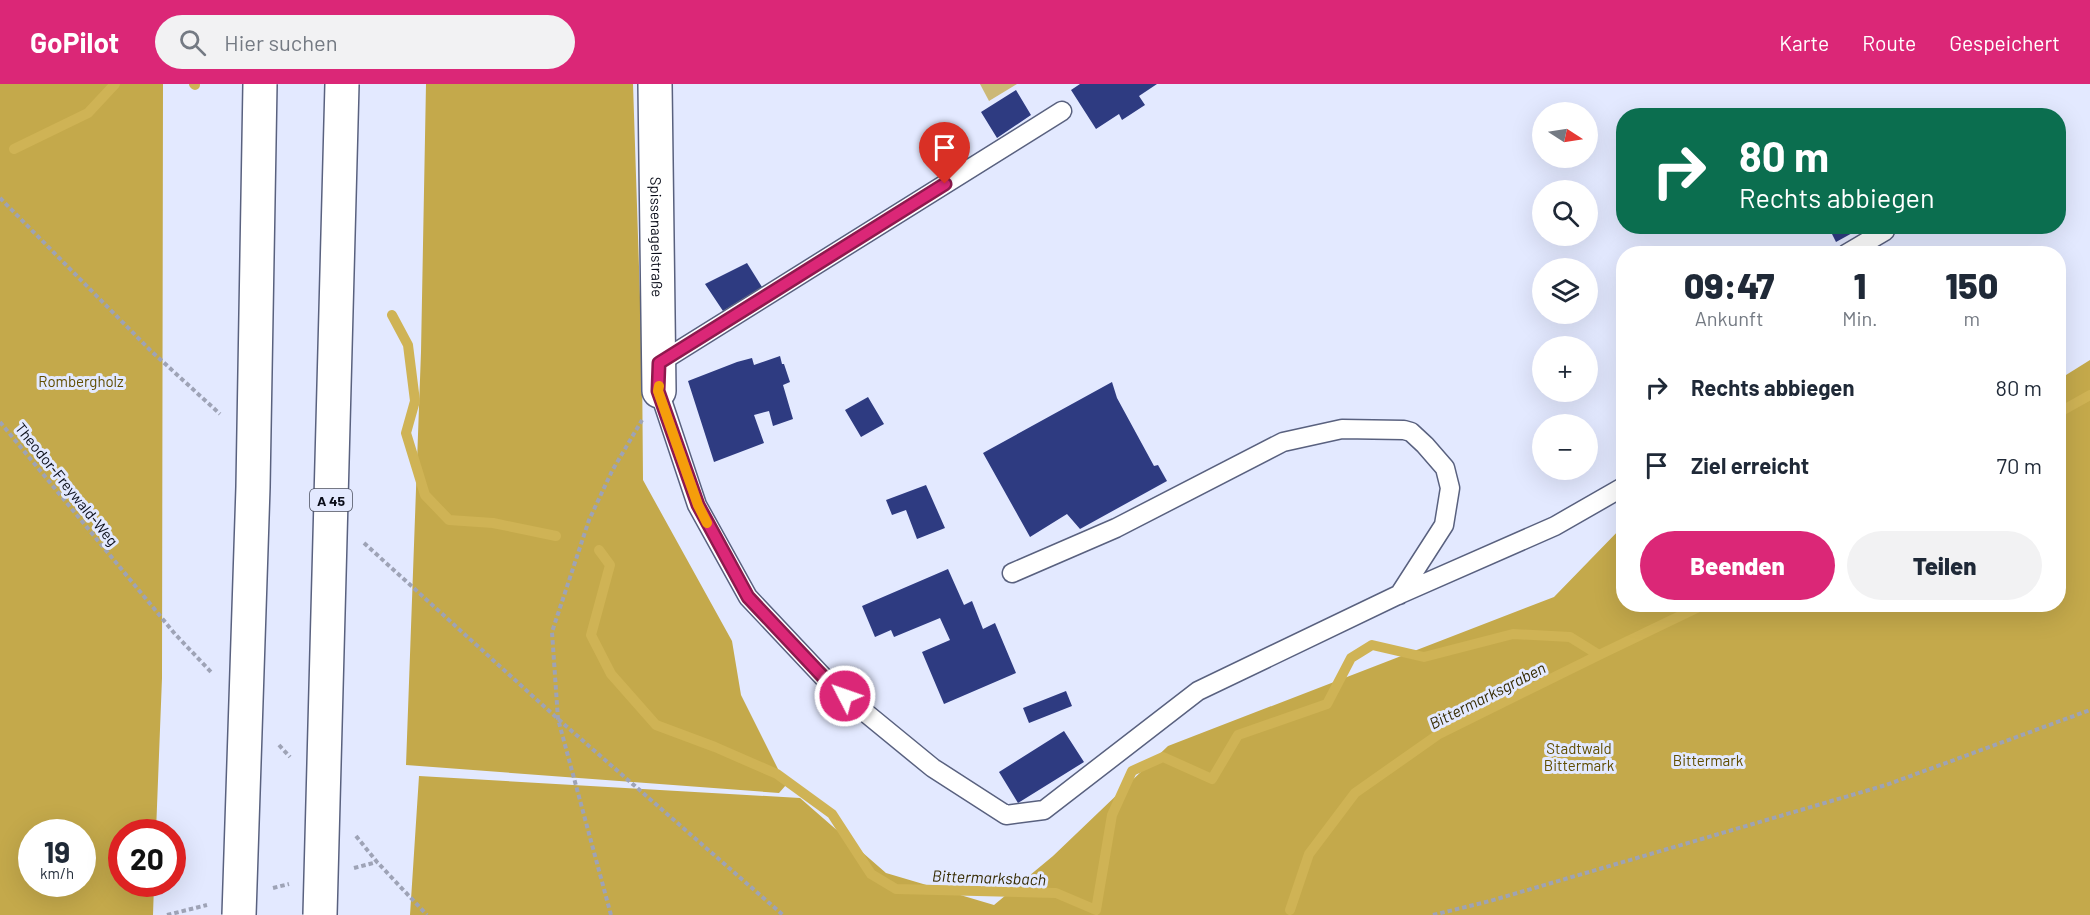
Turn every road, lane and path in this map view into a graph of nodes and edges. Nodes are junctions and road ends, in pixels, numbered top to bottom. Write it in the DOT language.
graph roads {
  1 [pos="260,84"];
  2 [pos="342,84"];
  3 [pos="655,84"];
  4 [pos="1062,111"];
  5 [pos="0,198"];
  6 [pos="1880,234"];
  7 [pos="1860,246"];
  8 [pos="659,377"];
  9 [pos="221,414"];
  10 [pos="0,422"];
  11 [pos="1616,491"];
  12 [pos="363,543"];
  13 [pos="115,562"];
  14 [pos="1012,573"];
  15 [pos="1398,595"];
  16 [pos="2090,710"];
  17 [pos="558,719"];
  18 [pos="377,862"];
  19 [pos="239,915"];
  20 [pos="320,915"];
  21 [pos="427,915"];
  22 [pos="611,915"];
  23 [pos="783,915"];
  24 [pos="1433,915"];
  1 -- 19 [label="main road, bridge"];
  2 -- 20 [label="main road, A 45, bridge"];
  3 -- 8 [label="main road, Spissenagelstraße"];
  4 -- 8 [label="lane"];
  5 -- 9 [label="path"];
  6 -- 7 [label="lane"];
  8 -- 15 [label="lane"];
  8 -- 17 [label="path"];
  10 -- 13 [label="path, Theodor-Freywald-Weg"];
  11 -- 15 [label="lane"];
  12 -- 17 [label="path"];
  14 -- 15 [label="lane"];
  16 -- 24 [label="path"];
  17 -- 22 [label="path"];
  17 -- 23 [label="path"];
  18 -- 21 [label="path"];
}
